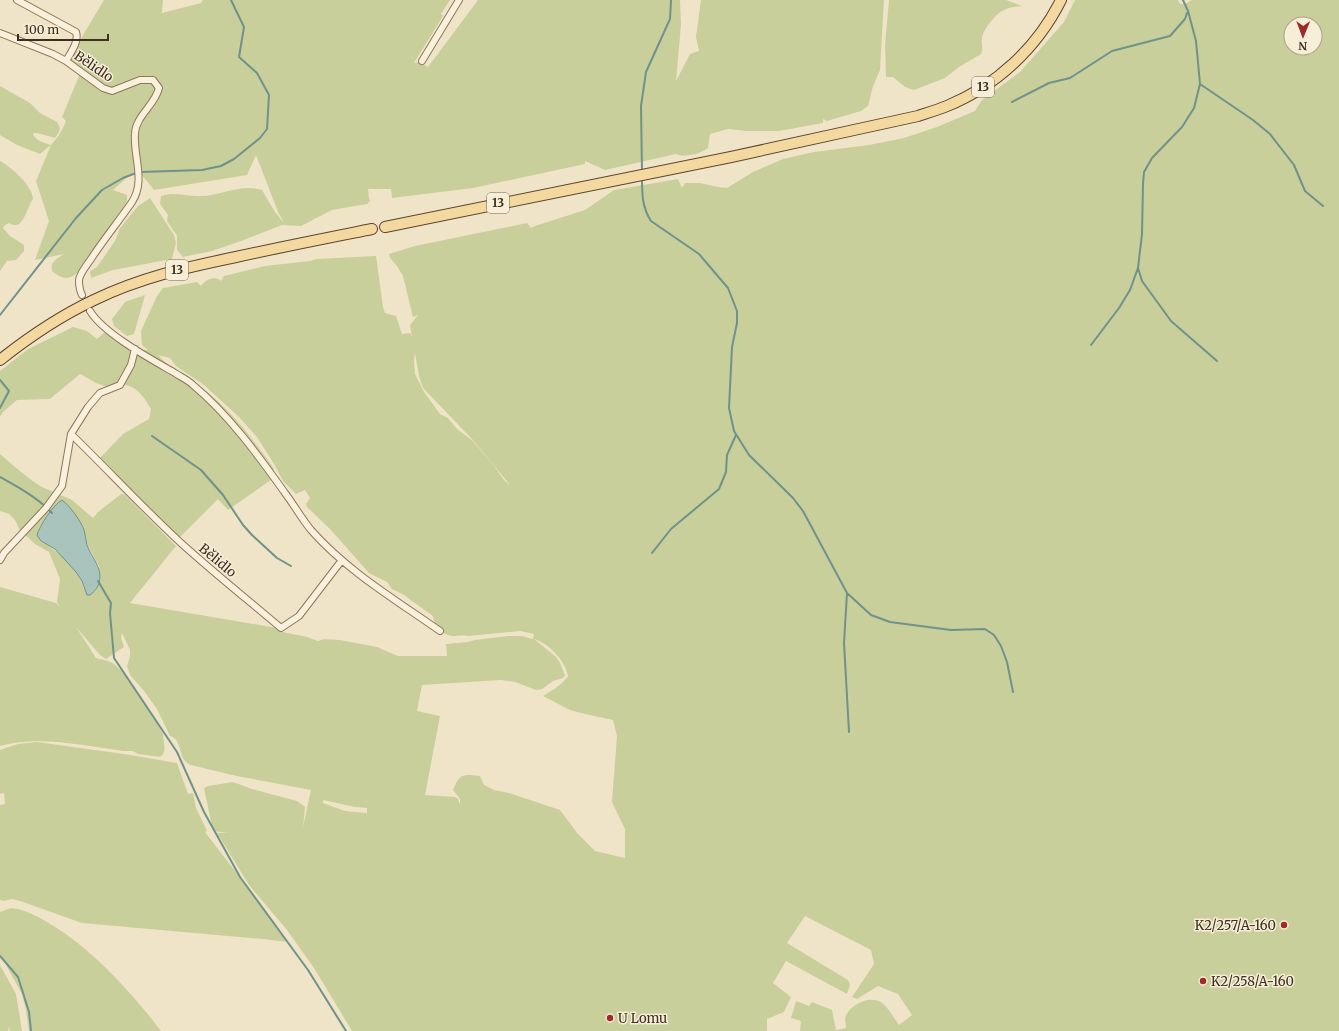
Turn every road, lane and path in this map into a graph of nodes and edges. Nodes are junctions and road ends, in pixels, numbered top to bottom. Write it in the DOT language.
graph roads {
  1 [pos="17,0"];
  2 [pos="459,0"];
  3 [pos="1061,0"];
  4 [pos="0,33"];
  5 [pos="66,60"];
  6 [pos="422,61"];
  7 [pos="385,226"];
  8 [pos="372,229"];
  9 [pos="82,295"];
  10 [pos="90,311"];
  11 [pos="135,349"];
  12 [pos="0,360"];
  13 [pos="70,434"];
  14 [pos="0,560"];
  15 [pos="342,560"];
  16 [pos="440,631"];
  1 -- 5 [label="street"];
  2 -- 6 [label="street"];
  3 -- 7 [label="main road, 13"];
  4 -- 5 [label="street, Bělidlo"];
  5 -- 9 [label="street, Bělidlo"];
  8 -- 12 [label="main road, 13"];
  10 -- 11 [label="street"];
  11 -- 13 [label="street"];
  11 -- 15 [label="street"];
  13 -- 14 [label="street"];
  13 -- 15 [label="street, Bělidlo"];
  15 -- 16 [label="street"];
}
